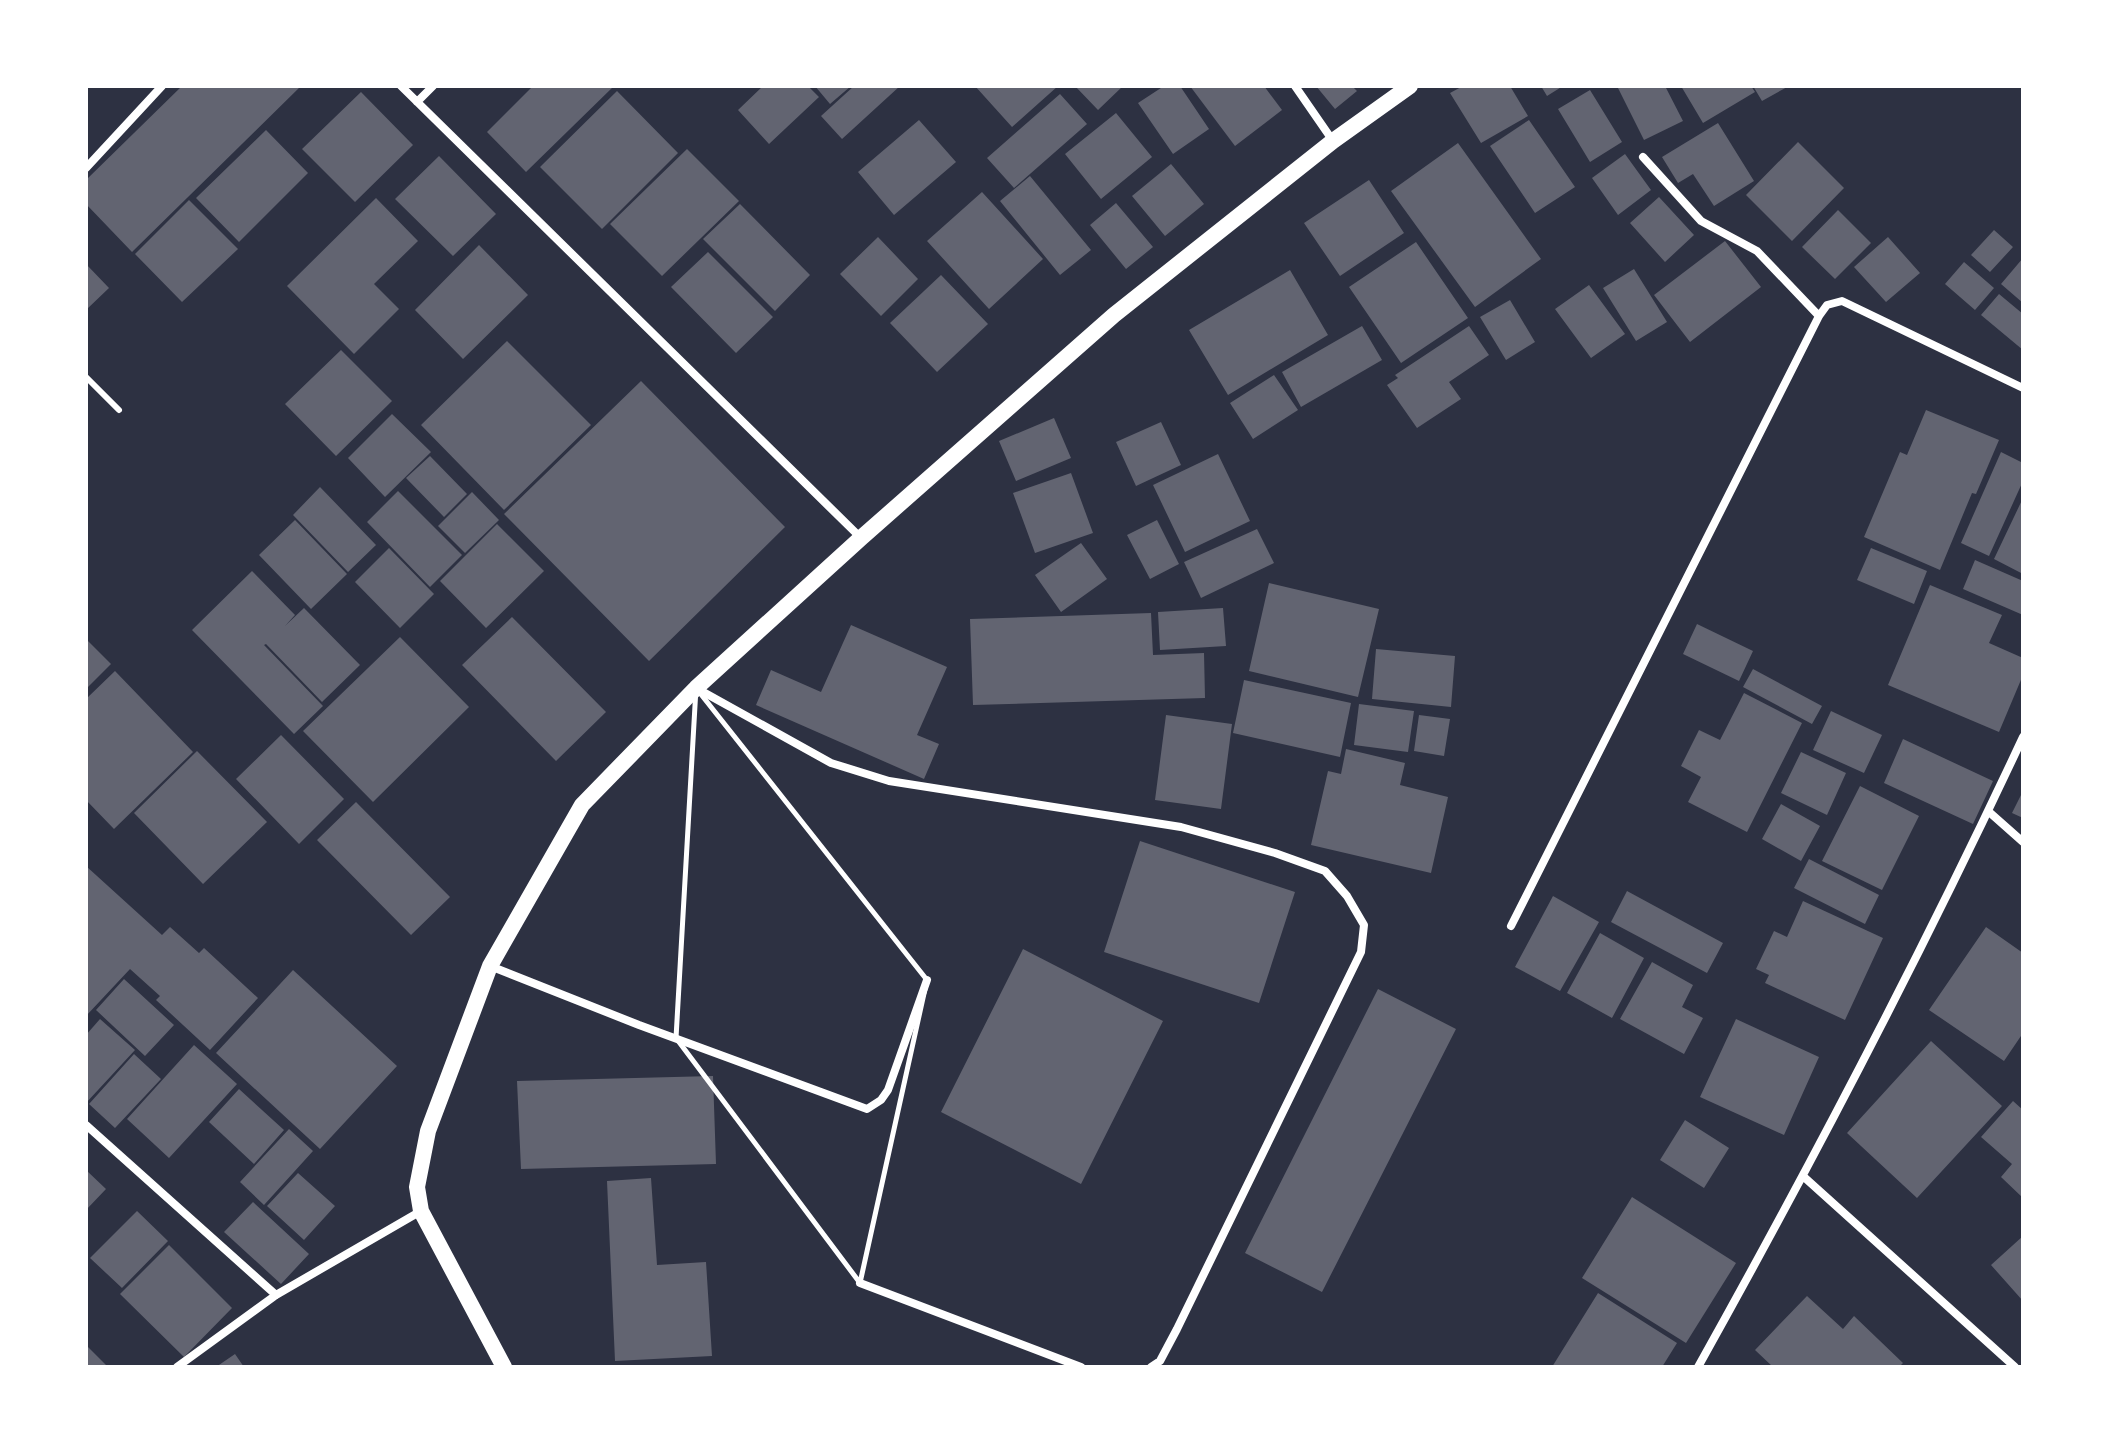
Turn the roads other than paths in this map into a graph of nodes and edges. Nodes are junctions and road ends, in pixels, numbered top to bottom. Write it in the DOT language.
graph roads {
  1 [pos="162,86"];
  2 [pos="401,86"];
  3 [pos="433,86"];
  4 [pos="1295,86"];
  5 [pos="1410,86"];
  6 [pos="417,102"];
  7 [pos="1333,141"];
  8 [pos="1643,157"];
  9 [pos="86,168"];
  10 [pos="1819,316"];
  11 [pos="86,377"];
  12 [pos="2023,388"];
  13 [pos="119,410"];
  14 [pos="861,538"];
  15 [pos="696,688"];
  16 [pos="2023,737"];
  17 [pos="1988,811"];
  18 [pos="2023,842"];
  19 [pos="1511,926"];
  20 [pos="490,966"];
  21 [pos="927,980"];
  22 [pos="86,1125"];
  23 [pos="1804,1177"];
  24 [pos="421,1211"];
  25 [pos="860,1283"];
  26 [pos="276,1295"];
  27 [pos="2009,1365"];
  28 [pos="177,1367"];
  29 [pos="504,1367"];
  30 [pos="1081,1367"];
  31 [pos="1151,1367"];
  32 [pos="1698,1367"];
  1 -- 9 [label="street"];
  2 -- 6 [label="street"];
  3 -- 6 [label="street"];
  4 -- 7 [label="street"];
  5 -- 7 [label="main road"];
  6 -- 14 [label="street"];
  7 -- 14 [label="main road"];
  8 -- 10 [label="street"];
  10 -- 12 [label="street"];
  10 -- 19 [label="street"];
  11 -- 13 [label="lane"];
  14 -- 15 [label="main road"];
  15 -- 20 [label="main road"];
  15 -- 31 [label="street"];
  16 -- 17 [label="street"];
  17 -- 18 [label="street"];
  17 -- 23 [label="street"];
  20 -- 21 [label="street"];
  20 -- 24 [label="main road"];
  22 -- 26 [label="street"];
  23 -- 27 [label="street"];
  23 -- 32 [label="street"];
  24 -- 26 [label="street"];
  24 -- 29 [label="main road"];
  25 -- 30 [label="street"];
  26 -- 28 [label="street"];
}
